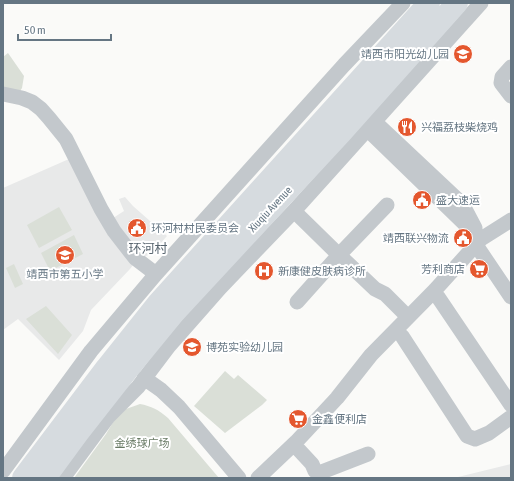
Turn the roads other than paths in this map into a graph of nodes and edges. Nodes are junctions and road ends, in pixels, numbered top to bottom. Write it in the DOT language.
graph roads {
  1 [pos="457,3"];
  2 [pos="481,3"];
  3 [pos="411,9"];
  4 [pos="428,34"];
  5 [pos="453,34"];
  6 [pos="511,67"];
  7 [pos="3,94"];
  8 [pos="511,96"];
  9 [pos="371,126"];
  10 [pos="342,133"];
  11 [pos="262,157"];
  12 [pos="289,158"];
  13 [pos="305,199"];
  14 [pos="387,205"];
  15 [pos="285,207"];
  16 [pos="511,220"];
  17 [pos="511,230"];
  18 [pos="481,245"];
  19 [pos="339,255"];
  20 [pos="244,263"];
  21 [pos="213,270"];
  22 [pos="156,274"];
  23 [pos="511,285"];
  24 [pos="438,297"];
  25 [pos="511,297"];
  26 [pos="297,302"];
  27 [pos="408,317"];
  28 [pos="402,336"];
  29 [pos="141,383"];
  30 [pos="511,405"];
  31 [pos="511,416"];
  32 [pos="299,450"];
  33 [pos="368,454"];
  34 [pos="3,471"];
  35 [pos="23,478"];
  36 [pos="44,478"];
  37 [pos="63,478"];
  38 [pos="229,478"];
  39 [pos="238,478"];
  40 [pos="258,478"];
  41 [pos="271,478"];
  1 -- 4 [label="main road, Xiuqiu Avenue"];
  2 -- 5 [label="street"];
  3 -- 11 [label="street"];
  3 -- 12 [label="main road, Xiuqiu Avenue"];
  4 -- 5 [label="street"];
  4 -- 10 [label="main road, Xiuqiu Avenue"];
  5 -- 9 [label="street"];
  6 -- 8 [label="street"];
  7 -- 22 [label="street"];
  9 -- 10 [label="street"];
  9 -- 13 [label="street"];
  9 -- 18 [label="street"];
  10 -- 15 [label="main road, Xiuqiu Avenue"];
  11 -- 12 [label="street"];
  11 -- 22 [label="street"];
  12 -- 35 [label="main road, Xiuqiu Avenue"];
  13 -- 15 [label="street"];
  13 -- 15 [label="street"];
  14 -- 19 [label="street"];
  15 -- 19 [label="street"];
  15 -- 20 [label="street"];
  15 -- 21 [label="main road, Xiuqiu Avenue"];
  16 -- 18 [label="street"];
  17 -- 18 [label="street"];
  18 -- 23 [label="street"];
  18 -- 24 [label="street"];
  18 -- 25 [label="street"];
  18 -- 27 [label="street"];
  19 -- 26 [label="street"];
  19 -- 27 [label="street"];
  20 -- 21 [label="street"];
  20 -- 29 [label="street"];
  21 -- 36 [label="main road, Xiuqiu Avenue"];
  22 -- 34 [label="street"];
  24 -- 28 [label="street"];
  24 -- 30 [label="street"];
  27 -- 40 [label="street"];
  28 -- 31 [label="street"];
  28 -- 32 [label="street"];
  29 -- 37 [label="street"];
  29 -- 38 [label="street"];
  29 -- 39 [label="street"];
  32 -- 33 [label="street"];
  32 -- 41 [label="street"];
}
